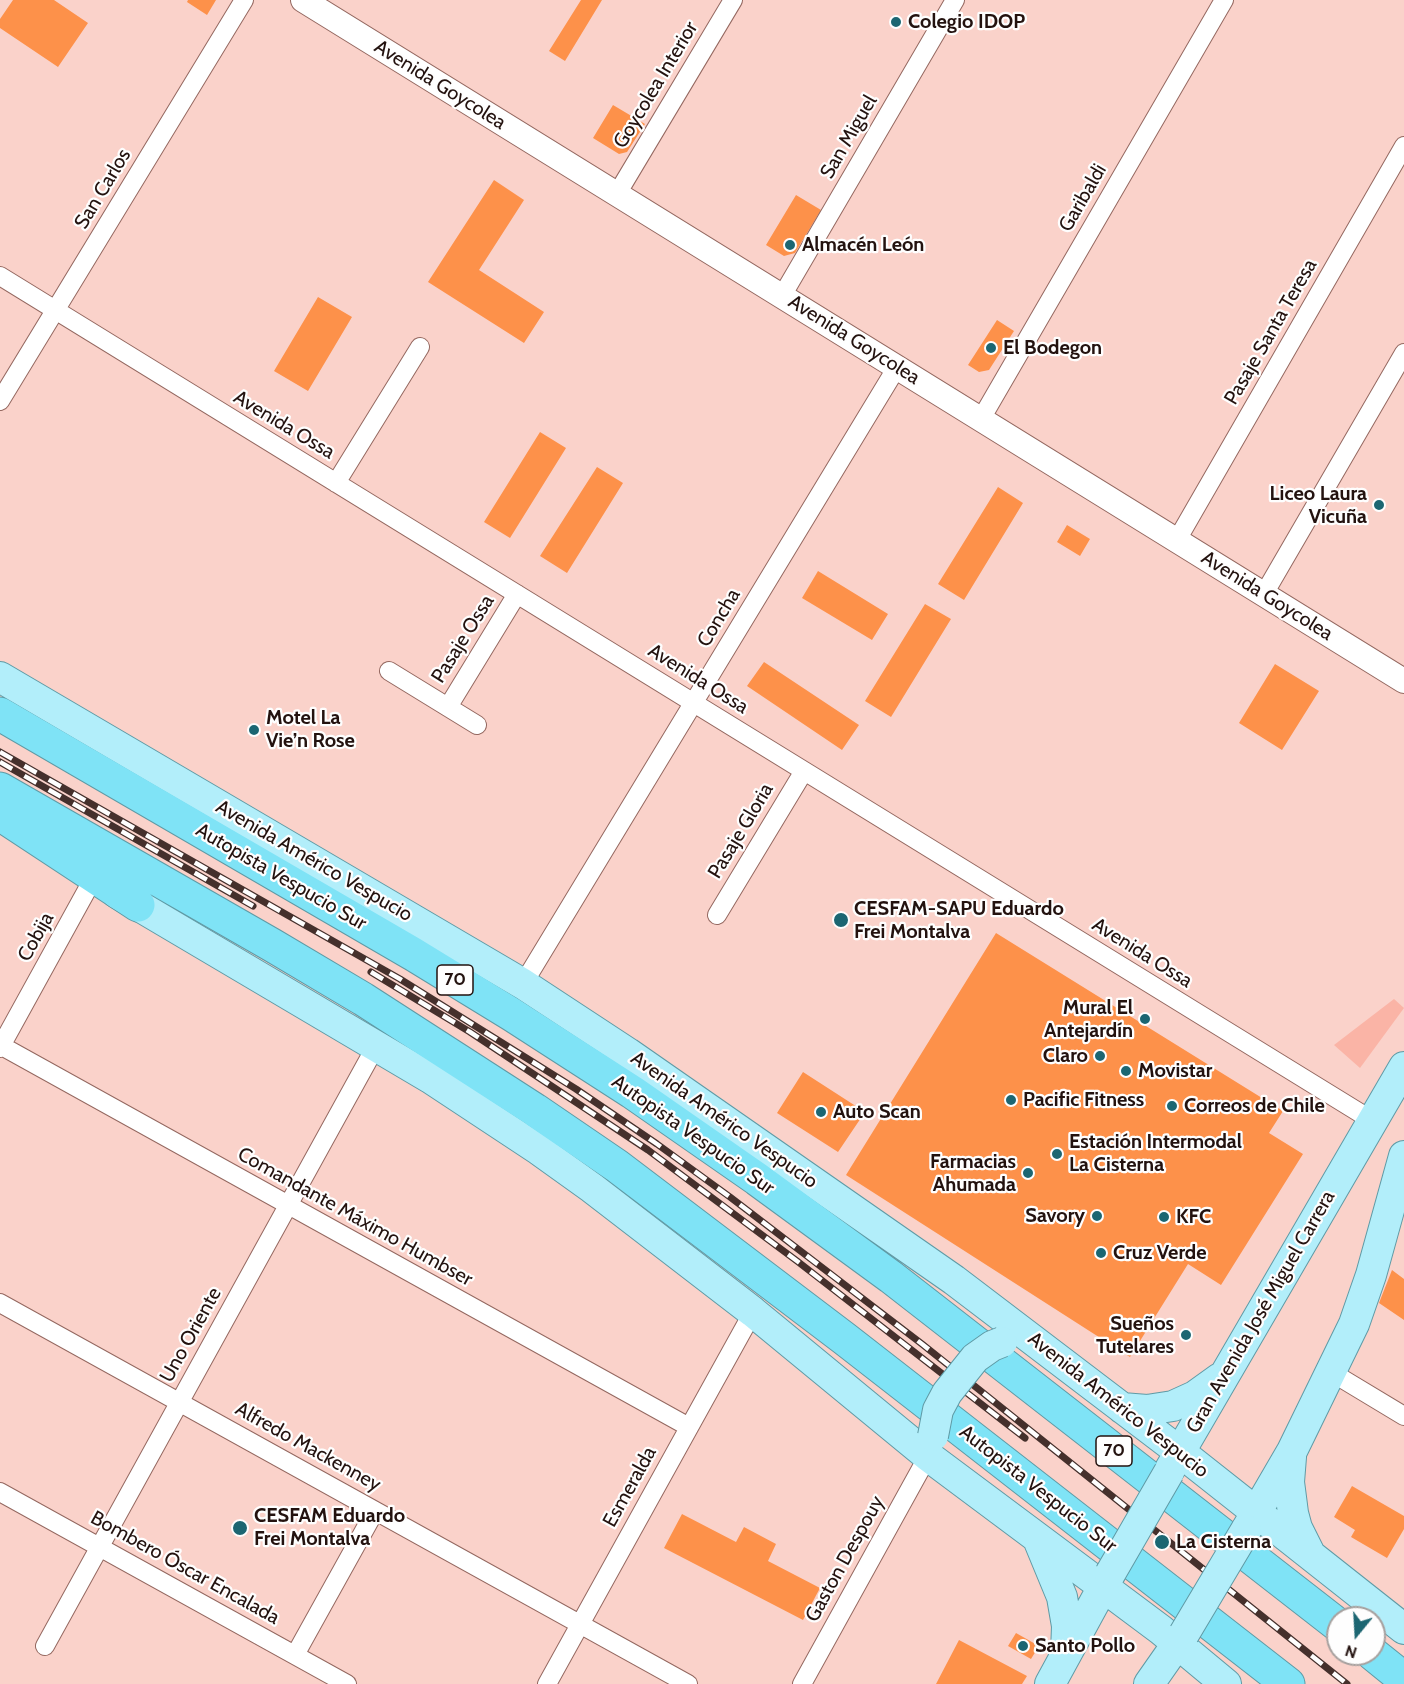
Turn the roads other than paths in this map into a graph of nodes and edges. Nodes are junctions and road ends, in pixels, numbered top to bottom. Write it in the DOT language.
graph roads {
  1 [pos="244,0"];
  2 [pos="303,0"];
  3 [pos="733,0"];
  4 [pos="955,0"];
  5 [pos="1224,0"];
  6 [pos="1404,146"];
  7 [pos="617,194"];
  8 [pos="0,276"];
  9 [pos="782,296"];
  10 [pos="55,310"];
  11 [pos="420,346"];
  12 [pos="1404,353"];
  13 [pos="897,367"];
  14 [pos="0,401"];
  15 [pos="981,419"];
  16 [pos="336,483"];
  17 [pos="1177,540"];
  18 [pos="517,594"];
  19 [pos="1264,594"];
  20 [pos="389,671"];
  21 [pos="0,677"];
  22 [pos="1404,681"];
  23 [pos="693,703"];
  24 [pos="448,707"];
  25 [pos="0,714"];
  26 [pos="477,725"];
  27 [pos="804,771"];
  28 [pos="0,789"];
  29 [pos="0,814"];
  30 [pos="0,827"];
  31 [pos="93,879"];
  32 [pos="138,905"];
  33 [pos="717,915"];
  34 [pos="523,984"];
  35 [pos="0,1046"];
  36 [pos="376,1046"];
  37 [pos="1404,1067"];
  38 [pos="1373,1121"];
  39 [pos="1404,1156"];
  40 [pos="289,1205"];
  41 [pos="0,1303"];
  42 [pos="753,1312"];
  43 [pos="1037,1342"];
  44 [pos="1331,1372"];
  45 [pos="1225,1374"];
  46 [pos="180,1402"];
  47 [pos="1122,1408"];
  48 [pos="1404,1416"];
  49 [pos="689,1427"];
  50 [pos="932,1451"];
  51 [pos="1292,1451"];
  52 [pos="1174,1462"];
  53 [pos="0,1492"];
  54 [pos="375,1511"];
  55 [pos="1251,1522"];
  56 [pos="1037,1536"];
  57 [pos="100,1547"];
  58 [pos="1311,1556"];
  59 [pos="1107,1580"];
  60 [pos="1326,1616"];
  61 [pos="580,1624"];
  62 [pos="1404,1629"];
  63 [pos="1181,1639"];
  64 [pos="45,1646"];
  65 [pos="1066,1654"];
  66 [pos="295,1655"];
  67 [pos="1386,1664"];
  68 [pos="1404,1679"];
  69 [pos="347,1684"];
  70 [pos="547,1684"];
  71 [pos="688,1684"];
  72 [pos="802,1684"];
  73 [pos="1050,1684"];
  74 [pos="1149,1684"];
  75 [pos="1226,1684"];
  76 [pos="1288,1684"];
  1 -- 10 [label="street, San Carlos"];
  2 -- 7 [label="street, Avenida Goycolea"];
  3 -- 7 [label="street, Goycolea Interior"];
  4 -- 9 [label="street, San Miguel"];
  5 -- 15 [label="street, Garibaldi"];
  6 -- 17 [label="street, Pasaje Santa Teresa"];
  7 -- 9 [label="street, Avenida Goycolea"];
  8 -- 10 [label="street, Avenida Ossa"];
  9 -- 13 [label="street, Avenida Goycolea"];
  10 -- 14 [label="street, San Carlos"];
  10 -- 16 [label="street, Avenida Ossa"];
  11 -- 16 [label="street"];
  12 -- 19 [label="street"];
  13 -- 15 [label="street, Avenida Goycolea"];
  13 -- 23 [label="street, Concha"];
  15 -- 17 [label="street, Avenida Goycolea"];
  16 -- 18 [label="street, Avenida Ossa"];
  17 -- 19 [label="street, Avenida Goycolea"];
  18 -- 23 [label="street, Avenida Ossa"];
  18 -- 24 [label="street, Pasaje Ossa"];
  19 -- 22 [label="street, Avenida Goycolea"];
  20 -- 24 [label="street, Pasaje Ossa"];
  21 -- 34 [label="main road, Avenida Américo Vespucio"];
  23 -- 27 [label="street, Avenida Ossa"];
  23 -- 34 [label="street, Concha"];
  24 -- 26 [label="street, Pasaje Ossa"];
  25 -- 60 [label="highway, Autopista Vespucio Sur / 70"];
  27 -- 33 [label="street, Pasaje Gloria"];
  27 -- 38 [label="street, Avenida Ossa"];
  28 -- 76 [label="highway, Autopista Vespucio Sur"];
  29 -- 32 [label="highway"];
  30 -- 31 [label="main road"];
  31 -- 32 [label="main road"];
  31 -- 35 [label="street, Cobija"];
  32 -- 36 [label="main road"];
  34 -- 43 [label="main road, Avenida Américo Vespucio"];
  35 -- 40 [label="street, Comandante Máximo Humbser"];
  36 -- 40 [label="street, Uno Oriente"];
  36 -- 42 [label="main road"];
  37 -- 38 [label="main road, Gran Avenida José Miguel Carrera"];
  38 -- 45 [label="main road, Gran Avenida José Miguel Carrera"];
  39 -- 44 [label="main road"];
  40 -- 46 [label="street, Uno Oriente"];
  40 -- 49 [label="street, Comandante Máximo Humbser"];
  41 -- 46 [label="street, Alfredo Mackenney"];
  42 -- 49 [label="street, Esmeralda"];
  42 -- 50 [label="main road"];
  43 -- 47 [label="main road, Avenida Américo Vespucio"];
  43 -- 50 [label="main road, bridge"];
  44 -- 48 [label="street"];
  44 -- 51 [label="main road"];
  45 -- 47 [label="main road"];
  45 -- 52 [label="main road, Gran Avenida José Miguel Carrera"];
  46 -- 54 [label="street, Alfredo Mackenney"];
  46 -- 57 [label="street, Uno Oriente"];
  47 -- 52 [label="main road, Avenida Américo Vespucio"];
  49 -- 61 [label="street, Esmeralda"];
  50 -- 56 [label="main road"];
  50 -- 72 [label="street, Gaston Despouy"];
  51 -- 55 [label="main road"];
  51 -- 58 [label="main road"];
  52 -- 55 [label="main road, Avenida Américo Vespucio"];
  52 -- 59 [label="main road, Gran Avenida José Miguel Carrera, bridge"];
  53 -- 57 [label="street, Bombero Óscar Encalada"];
  54 -- 61 [label="street, Alfredo Mackenney"];
  54 -- 66 [label="street"];
  55 -- 58 [label="main road, Avenida Américo Vespucio"];
  55 -- 63 [label="main road, bridge"];
  56 -- 59 [label="main road"];
  56 -- 65 [label="main road"];
  57 -- 64 [label="street, Uno Oriente"];
  57 -- 66 [label="street, Bombero Óscar Encalada"];
  58 -- 62 [label="main road, Avenida Américo Vespucio"];
  59 -- 63 [label="main road"];
  59 -- 65 [label="main road, Gran Avenida José Miguel Carrera"];
  61 -- 70 [label="street, Esmeralda"];
  61 -- 71 [label="street, Alfredo Mackenney"];
  63 -- 74 [label="main road"];
  63 -- 75 [label="main road"];
  65 -- 73 [label="main road, Gran Avenida José Miguel Carrera"];
  66 -- 69 [label="street, Bombero Óscar Encalada"];
  67 -- 68 [label="highway"];
}
